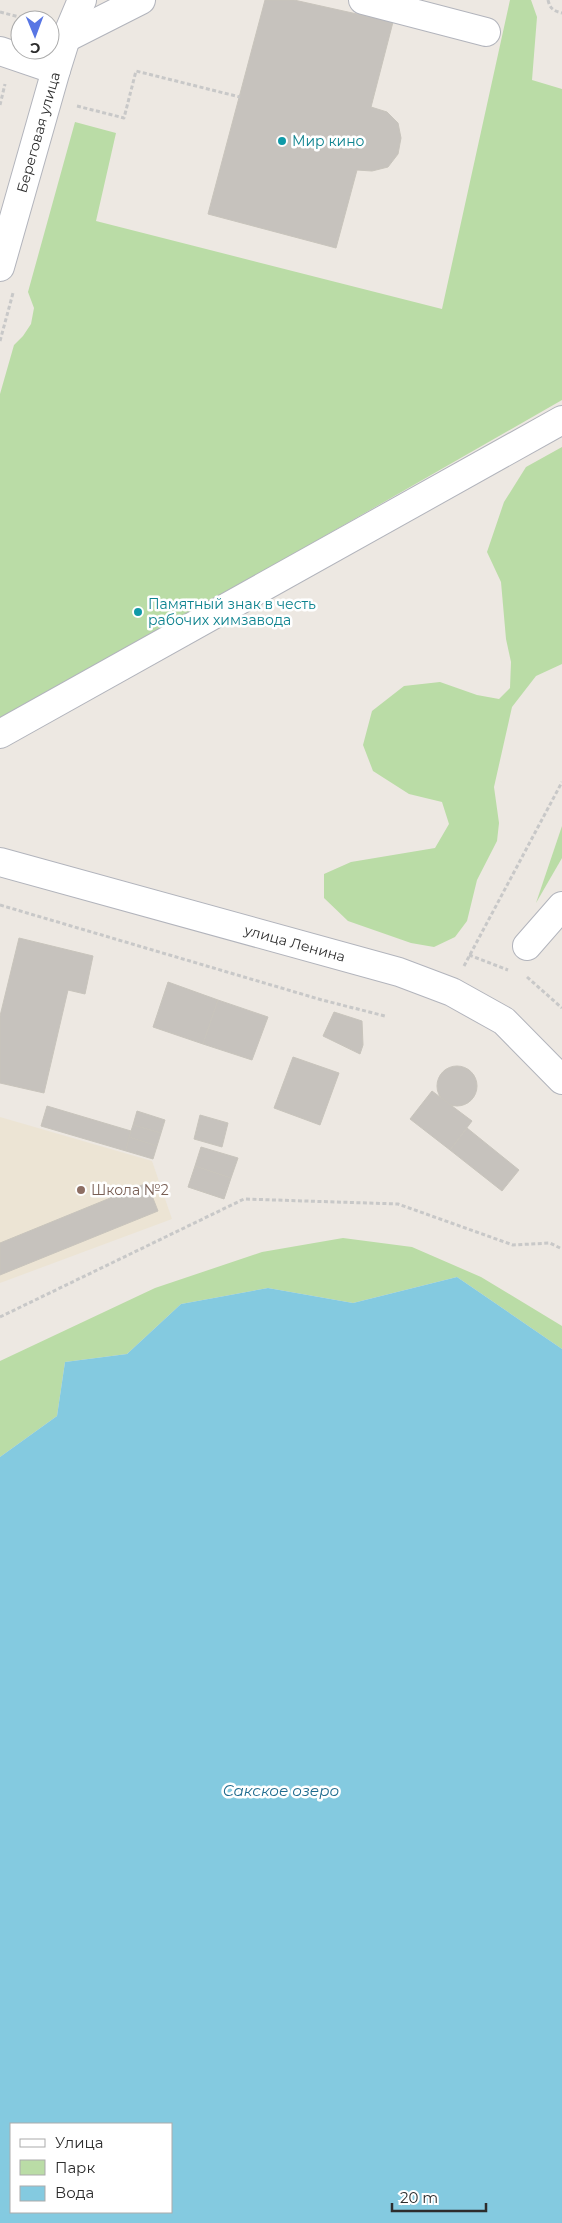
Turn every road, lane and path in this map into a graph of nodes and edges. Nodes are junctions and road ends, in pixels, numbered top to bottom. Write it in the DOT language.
graph roads {
  1 [pos="82,0"];
  2 [pos="141,0"];
  3 [pos="363,0"];
  4 [pos="548,0"];
  5 [pos="562,13"];
  6 [pos="486,32"];
  7 [pos="66,38"];
  8 [pos="0,51"];
  9 [pos="56,70"];
  10 [pos="136,70"];
  11 [pos="240,97"];
  12 [pos="0,267"];
  13 [pos="562,420"];
  14 [pos="0,734"];
  15 [pos="562,783"];
  16 [pos="0,862"];
  17 [pos="0,905"];
  18 [pos="562,906"];
  19 [pos="527,946"];
  20 [pos="469,955"];
  21 [pos="512,971"];
  22 [pos="520,974"];
  23 [pos="452,992"];
  24 [pos="562,1008"];
  25 [pos="385,1016"];
  26 [pos="562,1080"];
  27 [pos="562,1249"];
  28 [pos="0,1317"];
  1 -- 7 [label="street, Береговая улица"];
  2 -- 7 [label="street"];
  3 -- 6 [label="street"];
  4 -- 5 [label="path"];
  7 -- 9 [label="street, Береговая улица"];
  8 -- 9 [label="street"];
  9 -- 12 [label="street, Береговая улица"];
  10 -- 11 [label="path"];
  13 -- 14 [label="street"];
  15 -- 20 [label="path"];
  16 -- 23 [label="street, улица Ленина"];
  17 -- 25 [label="path"];
  18 -- 19 [label="street"];
  20 -- 21 [label="path"];
  20 -- 23 [label="path"];
  22 -- 24 [label="path"];
  23 -- 26 [label="street, улица Ленина"];
  27 -- 28 [label="path"];
}
